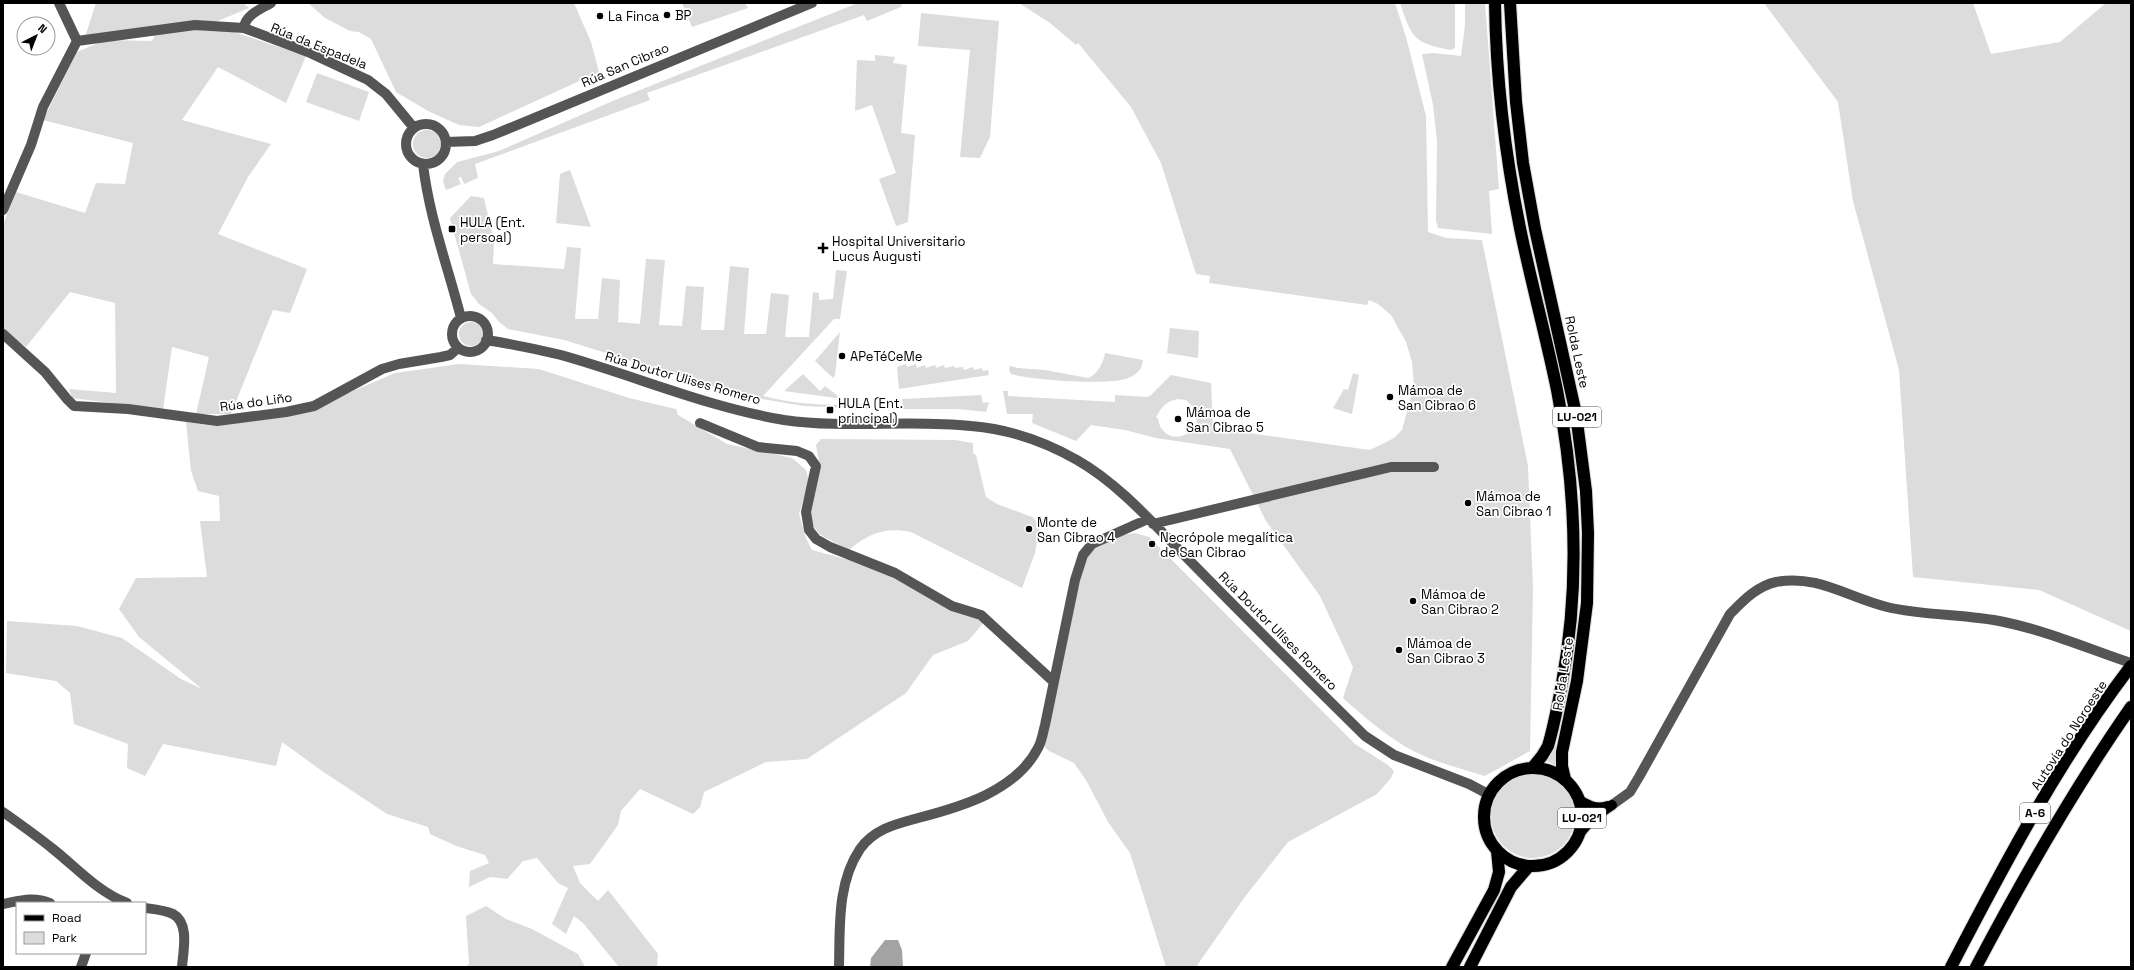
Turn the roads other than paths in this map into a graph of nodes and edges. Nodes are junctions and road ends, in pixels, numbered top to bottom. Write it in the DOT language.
graph roads {
  1 [pos="60,3"];
  2 [pos="271,3"];
  3 [pos="812,3"];
  4 [pos="1495,3"];
  5 [pos="1510,3"];
  6 [pos="244,28"];
  7 [pos="77,41"];
  8 [pos="414,128"];
  9 [pos="446,142"];
  10 [pos="423,164"];
  11 [pos="3,210"];
  12 [pos="461,318"];
  13 [pos="3,334"];
  14 [pos="486,340"];
  15 [pos="458,348"];
  16 [pos="700,424"];
  17 [pos="1434,467"];
  18 [pos="1151,522"];
  19 [pos="2131,663"];
  20 [pos="2131,666"];
  21 [pos="1054,682"];
  22 [pos="2131,707"];
  23 [pos="1533,767"];
  24 [pos="1565,779"];
  25 [pos="1488,794"];
  26 [pos="1579,800"];
  27 [pos="1612,804"];
  28 [pos="3,812"];
  29 [pos="1580,833"];
  30 [pos="1497,851"];
  31 [pos="1529,866"];
  32 [pos="110,900"];
  33 [pos="47,902"];
  34 [pos="121,902"];
  35 [pos="3,904"];
  36 [pos="146,908"];
  37 [pos="86,954"];
  38 [pos="81,967"];
  39 [pos="182,967"];
  40 [pos="839,967"];
  41 [pos="1452,967"];
  42 [pos="1470,967"];
  43 [pos="1951,967"];
  44 [pos="1976,967"];
  1 -- 7 [label="street"];
  2 -- 6 [label="street, Rúa da Espadela"];
  3 -- 9 [label="street, Rúa San Cibrao"];
  4 -- 23 [label="highway, Rolda Leste / LU-021"];
  5 -- 24 [label="highway, Rolda Leste / LU-021"];
  6 -- 7 [label="street, Rúa da Espadela"];
  6 -- 8 [label="street, Rúa da Espadela"];
  7 -- 11 [label="street"];
  8 -- 9 [label="street"];
  8 -- 10 [label="street"];
  9 -- 10 [label="street"];
  10 -- 12 [label="street"];
  12 -- 14 [label="street"];
  12 -- 15 [label="street"];
  13 -- 15 [label="street, Rúa do Liño"];
  14 -- 15 [label="street"];
  14 -- 18 [label="street, Rúa Doutor Ulises Romero"];
  16 -- 21 [label="street"];
  17 -- 18 [label="street"];
  18 -- 21 [label="street"];
  18 -- 25 [label="street, Rúa Doutor Ulises Romero"];
  19 -- 27 [label="street"];
  20 -- 43 [label="highway, Autovía do Noroeste / A-6"];
  21 -- 40 [label="street"];
  22 -- 44 [label="highway, A-6"];
  23 -- 24 [label="highway, Rolda Leste / LU-021"];
  23 -- 25 [label="highway, Rolda Leste / LU-021"];
  24 -- 26 [label="highway, Rolda Leste / LU-021"];
  25 -- 30 [label="highway, Rolda Leste / LU-021"];
  26 -- 27 [label="main road"];
  26 -- 29 [label="highway, Rolda Leste / LU-021"];
  27 -- 29 [label="main road"];
  28 -- 32 [label="street"];
  29 -- 31 [label="highway, Rolda Leste / LU-021"];
  30 -- 31 [label="highway, Rolda Leste / LU-021"];
  30 -- 41 [label="highway, Rolda Leste / LU-021"];
  31 -- 42 [label="highway"];
  32 -- 34 [label="street"];
  33 -- 35 [label="street"];
  36 -- 39 [label="street"];
  37 -- 38 [label="street"];
}
